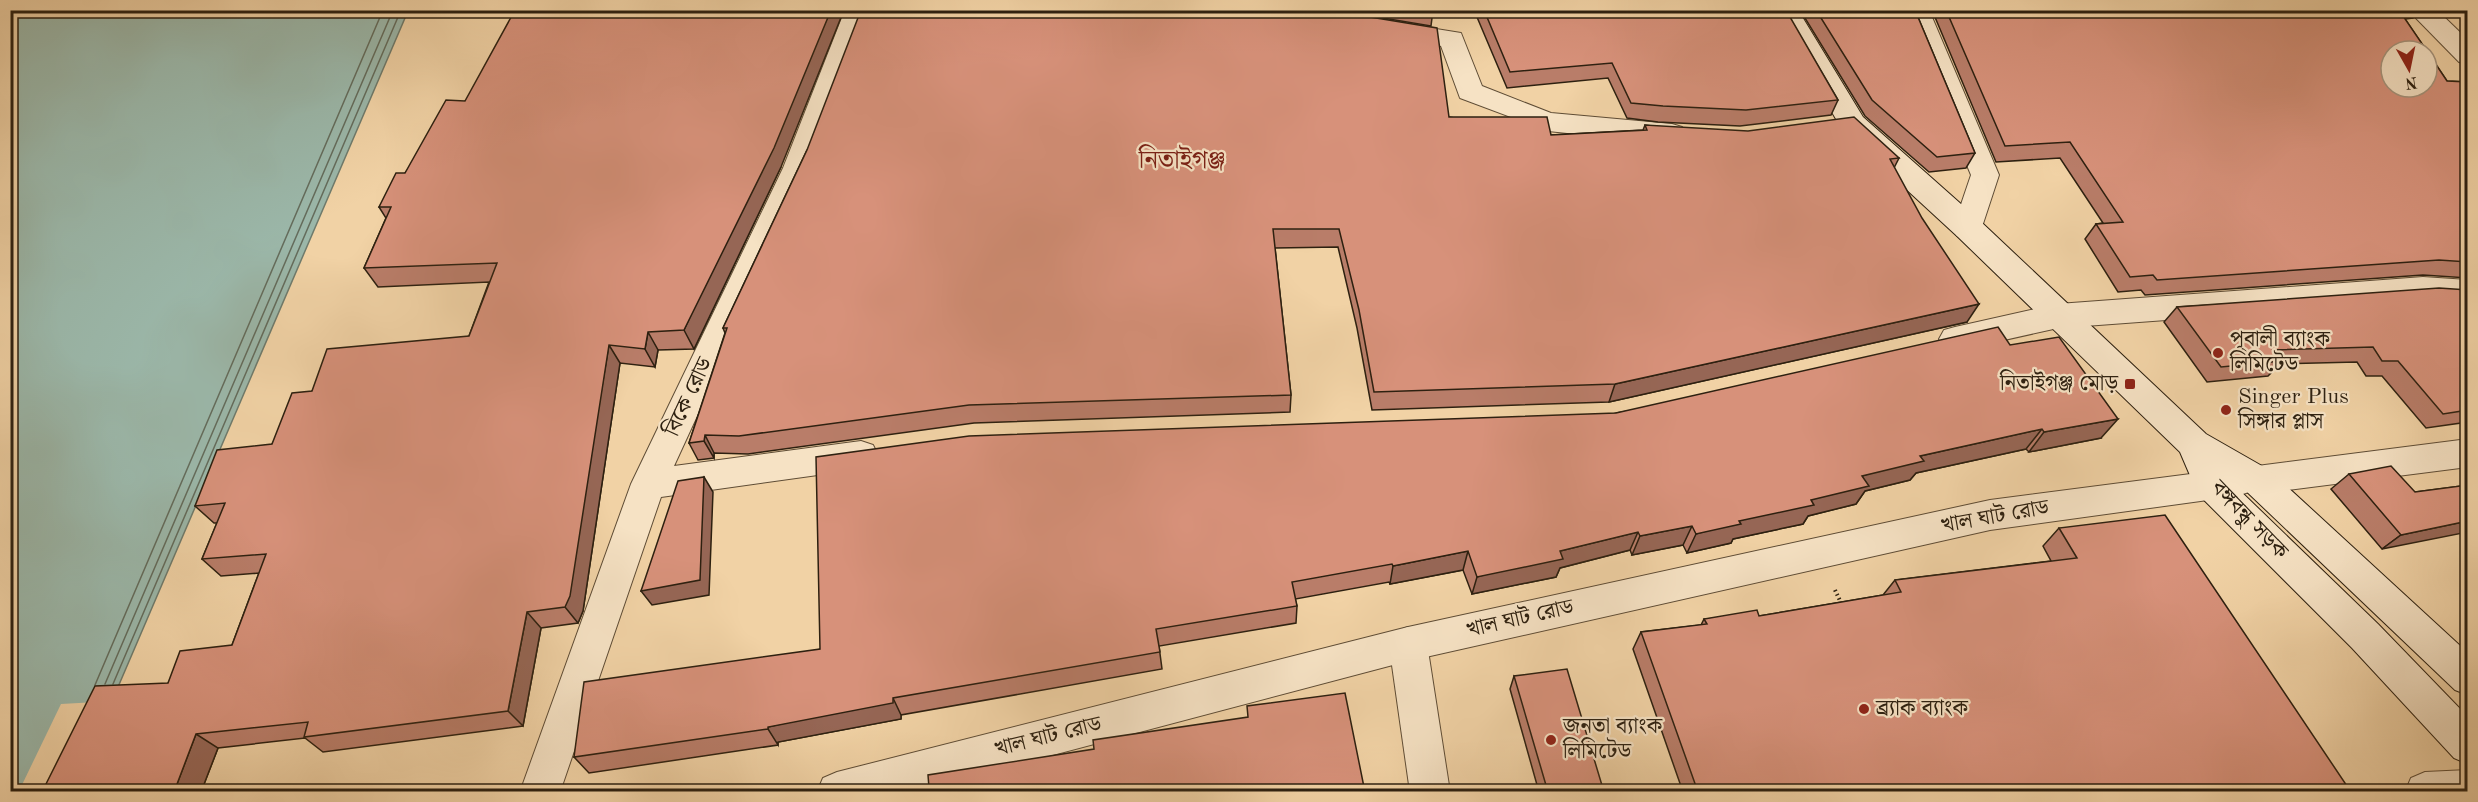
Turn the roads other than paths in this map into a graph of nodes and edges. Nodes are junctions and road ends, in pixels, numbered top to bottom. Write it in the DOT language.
graph roads {
  1 [pos="858,10"];
  2 [pos="1356,10"];
  3 [pos="1785,10"];
  4 [pos="1916,10"];
  5 [pos="2421,10"];
  6 [pos="2468,56"];
  7 [pos="1693,136"];
  8 [pos="1968,228"];
  9 [pos="2468,292"];
  10 [pos="2058,316"];
  11 [pos="1929,345"];
  12 [pos="2194,444"];
  13 [pos="892,450"];
  14 [pos="2468,453"];
  15 [pos="2257,480"];
  16 [pos="648,484"];
  17 [pos="2210,484"];
  18 [pos="1408,644"];
  19 [pos="2468,678"];
  20 [pos="2468,746"];
  21 [pos="2468,789"];
  22 [pos="540,792"];
  23 [pos="837,792"];
  24 [pos="1430,792"];
  25 [pos="2425,792"];
  1 -- 16 [label="street, বিকে রোড"];
  2 -- 7 [label="street"];
  3 -- 8 [label="street"];
  4 -- 8 [label="street"];
  5 -- 6 [label="street"];
  8 -- 10 [label="street"];
  9 -- 10 [label="street"];
  10 -- 11 [label="street"];
  10 -- 12 [label="street"];
  12 -- 15 [label="street, বঙ্গবন্ধু সড়ক"];
  12 -- 17 [label="street, বঙ্গবন্ধু সড়ক"];
  13 -- 16 [label="street"];
  14 -- 15 [label="street, খাল ঘাট রোড"];
  15 -- 17 [label="street, খাল ঘাট রোড"];
  15 -- 19 [label="street, বঙ্গবন্ধু সড়ক"];
  16 -- 22 [label="street, বিকে রোড"];
  17 -- 18 [label="street, খাল ঘাট রোড"];
  17 -- 20 [label="street, বঙ্গবন্ধু সড়ক"];
  18 -- 23 [label="street, খাল ঘাট রোড"];
  18 -- 24 [label="street"];
  21 -- 25 [label="street"];
}
